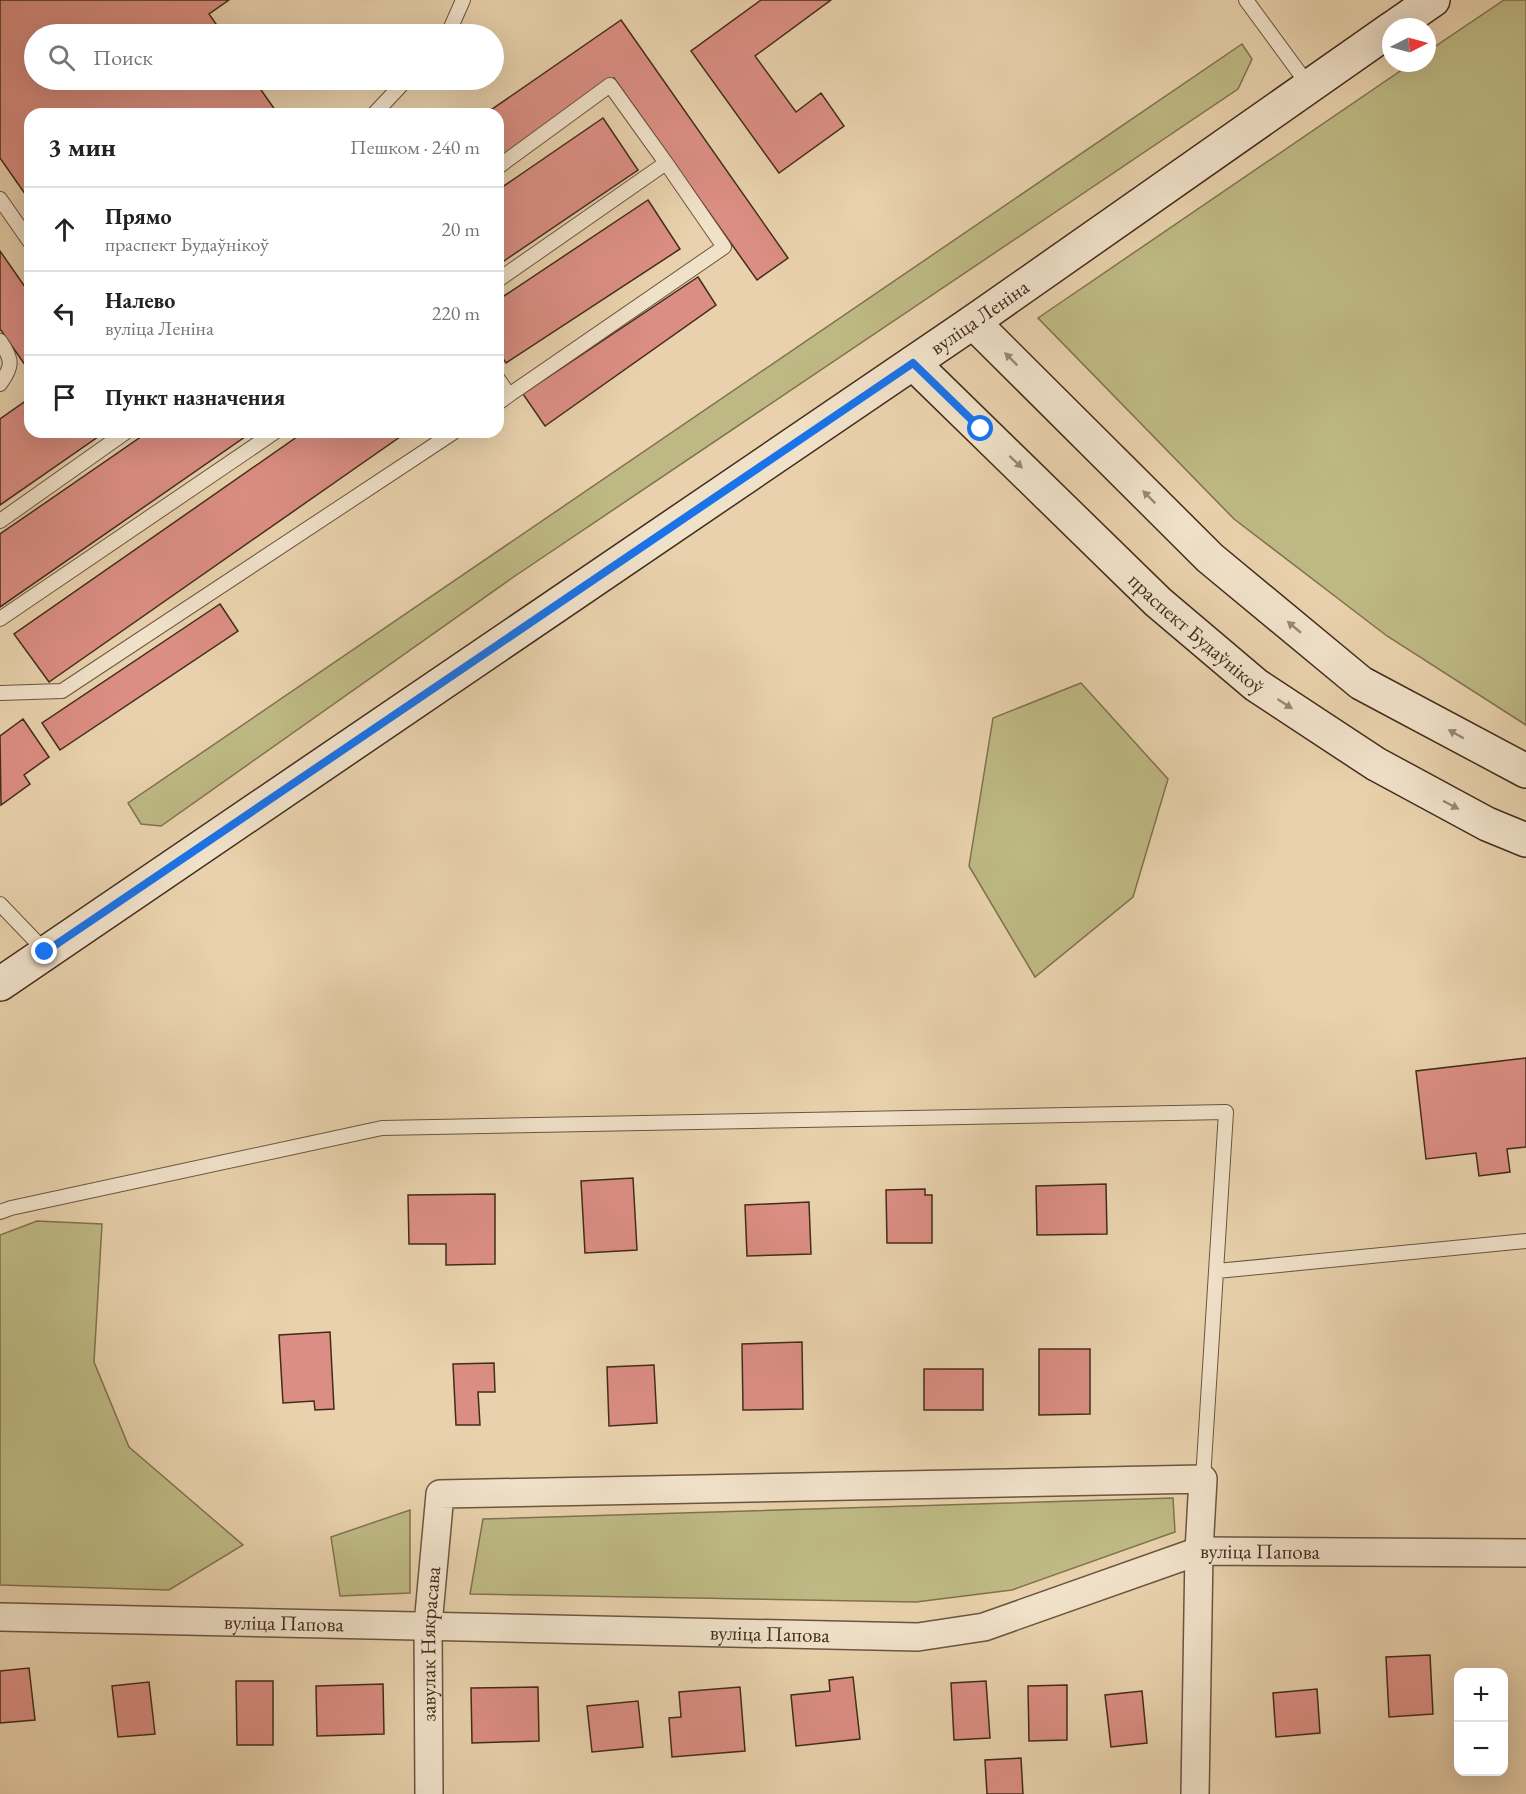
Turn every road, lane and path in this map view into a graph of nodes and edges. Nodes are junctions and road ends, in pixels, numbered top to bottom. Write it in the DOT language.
graph roads {
  1 [pos="463,0"];
  2 [pos="1246,0"];
  3 [pos="1433,0"];
  4 [pos="1407,18"];
  5 [pos="452,24"];
  6 [pos="1382,36"];
  7 [pos="1309,86"];
  8 [pos="397,90"];
  9 [pos="380,108"];
  10 [pos="504,163"];
  11 [pos="666,163"];
  12 [pos="0,199"];
  13 [pos="24,233"];
  14 [pos="504,275"];
  15 [pos="973,322"];
  16 [pos="0,341"];
  17 [pos="913,363"];
  18 [pos="0,384"];
  19 [pos="504,398"];
  20 [pos="118,438"];
  21 [pos="266,438"];
  22 [pos="445,438"];
  23 [pos="0,521"];
  24 [pos="0,619"];
  25 [pos="0,693"];
  26 [pos="1526,771"];
  27 [pos="1526,840"];
  28 [pos="0,904"];
  29 [pos="45,952"];
  30 [pos="0,984"];
  31 [pos="0,1212"];
  32 [pos="1526,1241"];
  33 [pos="1217,1271"];
  34 [pos="1203,1479"];
  35 [pos="1199,1551"];
  36 [pos="1526,1553"];
  37 [pos="0,1617"];
  38 [pos="428,1625"];
  39 [pos="429,1794"];
  40 [pos="1195,1794"];
  1 -- 5 [label="lane"];
  2 -- 7 [label="lane"];
  3 -- 4 [label="main road, вуліца Леніна"];
  6 -- 7 [label="main road, вуліца Леніна"];
  7 -- 15 [label="main road, вуліца Леніна"];
  8 -- 9 [label="lane"];
  10 -- 11 [label="lane"];
  11 -- 14 [label="lane"];
  11 -- 19 [label="lane"];
  12 -- 13 [label="lane"];
  15 -- 17 [label="main road, вуліца Леніна"];
  26 -- 15 [label="main road, one-way"];
  16 -- 18 [label="lane"];
  17 -- 27 [label="main road, праспект Будаўнікоў, one-way"];
  17 -- 29 [label="main road, вуліца Леніна"];
  20 -- 23 [label="lane"];
  21 -- 24 [label="lane"];
  22 -- 25 [label="lane"];
  28 -- 29 [label="lane"];
  29 -- 30 [label="main road, вуліца Леніна"];
  31 -- 33 [label="lane"];
  32 -- 33 [label="lane"];
  33 -- 34 [label="lane"];
  34 -- 35 [label="street"];
  34 -- 38 [label="street, завулак Някрасава"];
  35 -- 36 [label="street, вуліца Папова"];
  35 -- 38 [label="street, вуліца Папова"];
  35 -- 40 [label="street"];
  37 -- 38 [label="street, вуліца Папова"];
  38 -- 39 [label="street, завулак Някрасава"];
}
